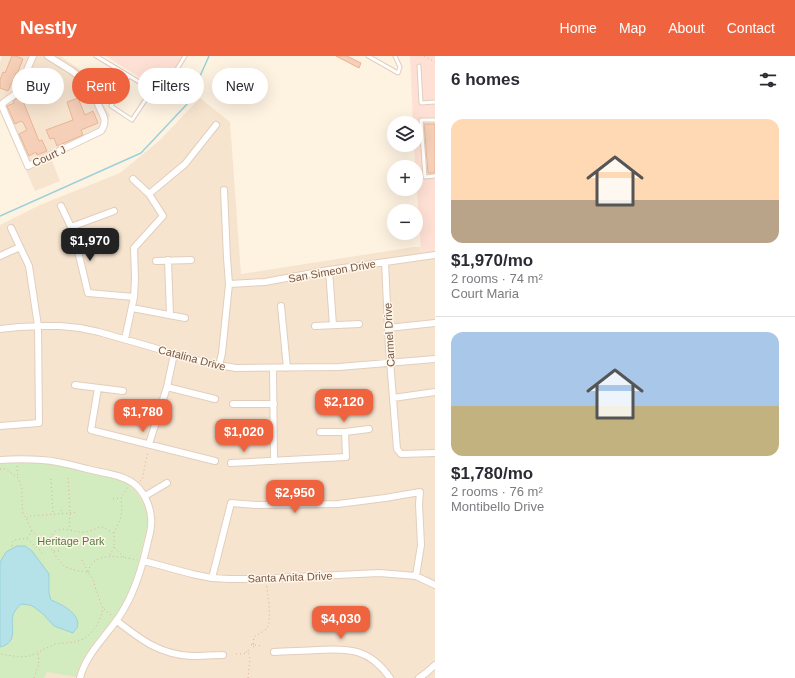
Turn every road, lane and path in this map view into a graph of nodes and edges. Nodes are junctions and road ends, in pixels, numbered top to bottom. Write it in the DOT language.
graph roads {
  1 [pos="33,56"];
  2 [pos="48,56"];
  3 [pos="96,56"];
  4 [pos="185,56"];
  5 [pos="368,56"];
  6 [pos="395,56"];
  7 [pos="424,56"];
  8 [pos="435,62"];
  9 [pos="419,66"];
  10 [pos="116,68"];
  11 [pos="178,68"];
  12 [pos="130,76"];
  13 [pos="138,81"];
  14 [pos="435,102"];
  15 [pos="112,104"];
  16 [pos="143,104"];
  17 [pos="435,120"];
  18 [pos="216,125"];
  19 [pos="435,176"];
  20 [pos="133,179"];
  21 [pos="224,190"];
  22 [pos="149,194"];
  23 [pos="61,206"];
  24 [pos="114,211"];
  25 [pos="71,227"];
  26 [pos="10,228"];
  27 [pos="20,248"];
  28 [pos="435,255"];
  29 [pos="0,256"];
  30 [pos="168,260"];
  31 [pos="191,260"];
  32 [pos="156,261"];
  33 [pos="385,262"];
  34 [pos="329,270"];
  35 [pos="229,284"];
  36 [pos="134,296"];
  37 [pos="280,306"];
  38 [pos="132,308"];
  39 [pos="170,315"];
  40 [pos="185,318"];
  41 [pos="435,323"];
  42 [pos="358,324"];
  43 [pos="333,325"];
  44 [pos="38,326"];
  45 [pos="314,326"];
  46 [pos="388,328"];
  47 [pos="0,329"];
  48 [pos="125,339"];
  49 [pos="174,354"];
  50 [pos="435,359"];
  51 [pos="390,363"];
  52 [pos="219,366"];
  53 [pos="273,368"];
  54 [pos="287,368"];
  55 [pos="75,385"];
  56 [pos="167,387"];
  57 [pos="98,388"];
  58 [pos="123,391"];
  59 [pos="435,392"];
  60 [pos="393,398"];
  61 [pos="215,399"];
  62 [pos="233,404"];
  63 [pos="274,404"];
  64 [pos="0,426"];
  65 [pos="369,429"];
  66 [pos="320,432"];
  67 [pos="345,432"];
  68 [pos="149,444"];
  69 [pos="435,453"];
  70 [pos="17,459"];
  71 [pos="0,460"];
  72 [pos="274,460"];
  73 [pos="216,461"];
  74 [pos="231,463"];
  75 [pos="0,469"];
  76 [pos="18,478"];
  77 [pos="68,478"];
  78 [pos="52,479"];
  79 [pos="167,483"];
  80 [pos="134,484"];
  81 [pos="145,496"];
  82 [pos="121,498"];
  83 [pos="113,499"];
  84 [pos="61,510"];
  85 [pos="76,512"];
  86 [pos="70,513"];
  87 [pos="53,514"];
  88 [pos="61,514"];
  89 [pos="26,518"];
  90 [pos="32,531"];
  91 [pos="71,531"];
  92 [pos="114,533"];
  93 [pos="26,538"];
  94 [pos="47,542"];
  95 [pos="12,546"];
  96 [pos="114,546"];
  97 [pos="53,551"];
  98 [pos="61,551"];
  99 [pos="43,555"];
  100 [pos="109,556"];
  101 [pos="124,557"];
  102 [pos="82,560"];
  103 [pos="144,562"];
  104 [pos="88,572"];
  105 [pos="416,576"];
  106 [pos="212,578"];
  107 [pos="265,578"];
  108 [pos="435,586"];
  109 [pos="103,609"];
  110 [pos="116,621"];
  111 [pos="254,644"];
  112 [pos="262,646"];
  113 [pos="250,648"];
  114 [pos="38,651"];
  115 [pos="246,652"];
  116 [pos="274,652"];
  117 [pos="0,654"];
  118 [pos="236,654"];
  119 [pos="249,654"];
  120 [pos="223,655"];
  121 [pos="435,665"];
  122 [pos="34,678"];
  123 [pos="80,678"];
  124 [pos="248,678"];
  125 [pos="390,678"];
  126 [pos="419,678"];
  1 -- 2 [label="street, Court J"];
  3 -- 10 [label="lane"];
  4 -- 11 [label="lane"];
  5 -- 6 [label="lane"];
  7 -- 8 [label="path"];
  9 -- 14 [label="lane"];
  12 -- 13 [label="lane"];
  15 -- 16 [label="lane"];
  17 -- 19 [label="lane"];
  18 -- 22 [label="street"];
  20 -- 22 [label="street"];
  21 -- 35 [label="street"];
  22 -- 36 [label="street"];
  23 -- 25 [label="street"];
  24 -- 25 [label="street"];
  25 -- 36 [label="street"];
  26 -- 27 [label="street"];
  27 -- 29 [label="street"];
  27 -- 44 [label="street"];
  28 -- 33 [label="street, San Simeon Drive"];
  30 -- 31 [label="street"];
  30 -- 32 [label="street"];
  30 -- 39 [label="street"];
  33 -- 34 [label="street, San Simeon Drive"];
  33 -- 46 [label="street, Carmel Drive"];
  34 -- 35 [label="street, San Simeon Drive"];
  34 -- 43 [label="street"];
  35 -- 52 [label="street"];
  36 -- 38 [label="street"];
  37 -- 54 [label="street"];
  38 -- 39 [label="street"];
  38 -- 48 [label="street"];
  39 -- 40 [label="street"];
  41 -- 46 [label="street"];
  42 -- 43 [label="street"];
  43 -- 45 [label="street"];
  44 -- 47 [label="street, Catalina Drive"];
  44 -- 48 [label="street, Catalina Drive"];
  44 -- 64 [label="street"];
  46 -- 51 [label="street, Carmel Drive"];
  48 -- 49 [label="street, Catalina Drive"];
  49 -- 52 [label="street, Catalina Drive"];
  49 -- 56 [label="street"];
  50 -- 51 [label="street, Catalina Drive"];
  51 -- 54 [label="street, Catalina Drive"];
  51 -- 60 [label="street, Carmel Drive"];
  52 -- 53 [label="street, Catalina Drive"];
  53 -- 54 [label="street, Catalina Drive"];
  53 -- 63 [label="street"];
  55 -- 57 [label="street"];
  56 -- 61 [label="street"];
  56 -- 68 [label="street"];
  57 -- 58 [label="street"];
  57 -- 68 [label="street"];
  59 -- 60 [label="street"];
  60 -- 69 [label="street, Carmel Drive"];
  62 -- 63 [label="street"];
  63 -- 72 [label="street"];
  65 -- 67 [label="street"];
  66 -- 67 [label="street"];
  67 -- 72 [label="street"];
  68 -- 73 [label="street"];
  68 -- 80 [label="path"];
  70 -- 71 [label="street"];
  70 -- 76 [label="path"];
  70 -- 80 [label="street"];
  72 -- 74 [label="street"];
  75 -- 76 [label="path"];
  76 -- 89 [label="path"];
  77 -- 86 [label="path"];
  78 -- 87 [label="path"];
  79 -- 81 [label="street"];
  80 -- 81 [label="street"];
  80 -- 82 [label="path"];
  81 -- 103 [label="street"];
  82 -- 83 [label="path"];
  82 -- 92 [label="path"];
  84 -- 88 [label="path"];
  85 -- 86 [label="path"];
  86 -- 88 [label="path"];
  86 -- 91 [label="path"];
  87 -- 88 [label="path"];
  87 -- 89 [label="path"];
  89 -- 90 [label="path"];
  90 -- 93 [label="path"];
  90 -- 94 [label="path"];
  91 -- 92 [label="path"];
  91 -- 94 [label="path"];
  92 -- 96 [label="path"];
  93 -- 95 [label="path"];
  93 -- 99 [label="path"];
  94 -- 97 [label="path"];
  96 -- 100 [label="path"];
  96 -- 101 [label="path"];
  97 -- 98 [label="path"];
  97 -- 104 [label="path"];
  100 -- 101 [label="path"];
  100 -- 104 [label="path"];
  101 -- 103 [label="path"];
  102 -- 104 [label="path"];
  103 -- 106 [label="street, Santa Anita Drive"];
  103 -- 110 [label="street"];
  104 -- 109 [label="path"];
  105 -- 106 [label="street"];
  105 -- 107 [label="street, Santa Anita Drive"];
  105 -- 108 [label="street, Santa Anita Drive"];
  106 -- 107 [label="street, Santa Anita Drive"];
  107 -- 111 [label="path"];
  109 -- 110 [label="path"];
  109 -- 114 [label="path"];
  110 -- 120 [label="street"];
  110 -- 123 [label="street"];
  111 -- 112 [label="path"];
  111 -- 113 [label="path"];
  113 -- 115 [label="path"];
  113 -- 119 [label="path"];
  114 -- 117 [label="path"];
  114 -- 122 [label="path"];
  115 -- 118 [label="path"];
  115 -- 119 [label="path"];
  116 -- 125 [label="street"];
  119 -- 124 [label="path"];
  121 -- 126 [label="street"];
}
